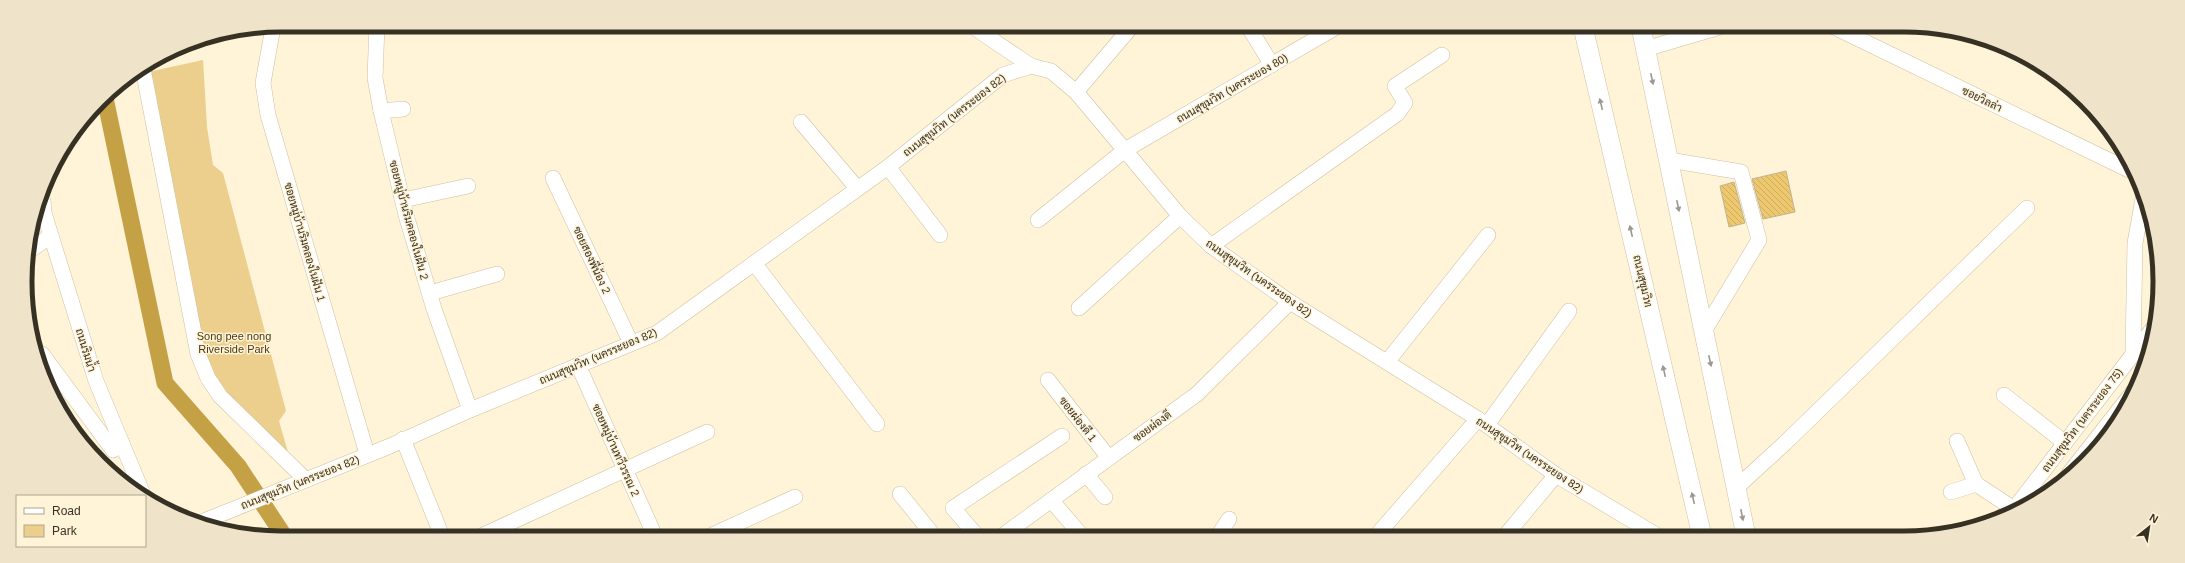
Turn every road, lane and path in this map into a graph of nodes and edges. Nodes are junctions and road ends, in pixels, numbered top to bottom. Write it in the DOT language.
graph roads {
  1 [pos="377,32"];
  2 [pos="981,32"];
  3 [pos="1127,32"];
  4 [pos="1252,32"];
  5 [pos="1328,32"];
  6 [pos="1584,32"];
  7 [pos="1642,32"];
  8 [pos="1703,32"];
  9 [pos="1844,32"];
  10 [pos="272,33"];
  11 [pos="1645,49"];
  12 [pos="1442,55"];
  13 [pos="1272,65"];
  14 [pos="1031,66"];
  15 [pos="144,73"];
  16 [pos="1076,92"];
  17 [pos="403,109"];
  18 [pos="381,111"];
  19 [pos="801,122"];
  20 [pos="1125,150"];
  21 [pos="1669,160"];
  22 [pos="888,167"];
  23 [pos="2126,168"];
  24 [pos="553,178"];
  25 [pos="468,186"];
  26 [pos="857,188"];
  27 [pos="403,200"];
  28 [pos="44,207"];
  29 [pos="2142,207"];
  30 [pos="2026,208"];
  31 [pos="1180,216"];
  32 [pos="1038,220"];
  33 [pos="940,235"];
  34 [pos="1488,235"];
  35 [pos="51,236"];
  36 [pos="1211,246"];
  37 [pos="34,247"];
  38 [pos="754,263"];
  39 [pos="497,274"];
  40 [pos="430,293"];
  41 [pos="1290,302"];
  42 [pos="1079,308"];
  43 [pos="1568,311"];
  44 [pos="1704,331"];
  45 [pos="2146,337"];
  46 [pos="631,343"];
  47 [pos="2133,354"];
  48 [pos="44,356"];
  49 [pos="1387,362"];
  50 [pos="578,365"];
  51 [pos="1048,380"];
  52 [pos="2004,395"];
  53 [pos="470,410"];
  54 [pos="2111,420"];
  55 [pos="1482,422"];
  56 [pos="877,424"];
  57 [pos="707,432"];
  58 [pos="1062,436"];
  59 [pos="403,439"];
  60 [pos="1957,441"];
  61 [pos="122,443"];
  62 [pos="2065,443"];
  63 [pos="2089,448"];
  64 [pos="367,454"];
  65 [pos="1109,458"];
  66 [pos="624,470"];
  67 [pos="1086,474"];
  68 [pos="1556,475"];
  69 [pos="300,483"];
  70 [pos="1976,484"];
  71 [pos="140,487"];
  72 [pos="1737,487"];
  73 [pos="1951,492"];
  74 [pos="900,494"];
  75 [pos="795,497"];
  76 [pos="1105,497"];
  77 [pos="1051,500"];
  78 [pos="2020,502"];
  79 [pos="2008,508"];
  80 [pos="1229,519"];
  81 [pos="208,520"];
  82 [pos="440,531"];
  83 [pos="492,531"];
  84 [pos="653,531"];
  85 [pos="721,531"];
  86 [pos="930,531"];
  87 [pos="973,531"];
  88 [pos="1009,531"];
  89 [pos="1078,531"];
  90 [pos="1221,531"];
  91 [pos="1381,531"];
  92 [pos="1509,531"];
  93 [pos="1650,531"];
  94 [pos="1701,531"];
  95 [pos="1745,531"];
  1 -- 18 [label="street, ซอยหมู่บ้านริมคลองในฝัน 2"];
  2 -- 14 [label="street"];
  3 -- 16 [label="street"];
  4 -- 13 [label="street"];
  5 -- 13 [label="street, ถนนสุขุมวิท (นครระยอง 80)"];
  94 -- 6 [label="main road, ถนนสุขุมวิท, one-way"];
  7 -- 11 [label="main road"];
  8 -- 11 [label="street"];
  9 -- 23 [label="street, ซอยวิลล่า"];
  10 -- 64 [label="street, ซอยหมู่บ้านริมคลองในฝัน 1"];
  11 -- 21 [label="main road, one-way"];
  12 -- 36 [label="street"];
  13 -- 20 [label="street, ถนนสุขุมวิท (นครระยอง 80)"];
  14 -- 16 [label="street, ถนนสุขุมวิท (นครระยอง 82)"];
  14 -- 22 [label="street, ถนนสุขุมวิท (นครระยอง 82)"];
  15 -- 69 [label="street"];
  16 -- 20 [label="street, ถนนสุขุมวิท (นครระยอง 82)"];
  17 -- 18 [label="street"];
  18 -- 27 [label="street, ซอยหมู่บ้านริมคลองในฝัน 2"];
  19 -- 26 [label="street"];
  20 -- 31 [label="street, ถนนสุขุมวิท (นครระยอง 82)"];
  20 -- 32 [label="street, ถนนสุขุมวิท (นครระยอง 80)"];
  21 -- 44 [label="main road, one-way"];
  21 -- 44 [label="street"];
  22 -- 26 [label="street, ถนนสุขุมวิท (นครระยอง 82)"];
  22 -- 33 [label="street"];
  24 -- 46 [label="street, ซอยสองพี่น้อง 2"];
  25 -- 27 [label="street"];
  26 -- 38 [label="street, ถนนสุขุมวิท (นครระยอง 82)"];
  27 -- 40 [label="street, ซอยหมู่บ้านริมคลองในฝัน 2"];
  28 -- 35 [label="street, ถนนริมน้ำ"];
  29 -- 47 [label="street"];
  30 -- 72 [label="street"];
  31 -- 36 [label="street, ถนนสุขุมวิท (นครระยอง 82)"];
  31 -- 42 [label="street"];
  34 -- 49 [label="street"];
  35 -- 37 [label="street"];
  35 -- 61 [label="street, ถนนริมน้ำ"];
  36 -- 41 [label="street, ถนนสุขุมวิท (นครระยอง 82)"];
  38 -- 46 [label="street, ถนนสุขุมวิท (นครระยอง 82)"];
  38 -- 56 [label="street"];
  39 -- 40 [label="street"];
  40 -- 53 [label="street, ซอยหมู่บ้านริมคลองในฝัน 2"];
  41 -- 49 [label="street, ถนนสุขุมวิท (นครระยอง 82)"];
  41 -- 65 [label="street, ซอยผ่องดี"];
  43 -- 55 [label="street"];
  44 -- 72 [label="main road, one-way"];
  45 -- 47 [label="street, ถนนสุขุมวิท (นครระยอง 75)"];
  46 -- 50 [label="street, ถนนสุขุมวิท (นครระยอง 82)"];
  47 -- 62 [label="street, ถนนสุขุมวิท (นครระยอง 75)"];
  48 -- 61 [label="street"];
  49 -- 55 [label="street, ถนนสุขุมวิท (นครระยอง 82)"];
  50 -- 53 [label="street, ถนนสุขุมวิท (นครระยอง 82)"];
  50 -- 66 [label="street, ซอยหมู่บ้านทวีวรรณ 2"];
  51 -- 65 [label="street, ซอยผ่องดี 1"];
  52 -- 62 [label="street"];
  53 -- 59 [label="street, ถนนสุขุมวิท (นครระยอง 82)"];
  54 -- 63 [label="street, ถนนสุขุมวิท (นครระยอง 75)"];
  55 -- 68 [label="street, ถนนสุขุมวิท (นครระยอง 82)"];
  55 -- 91 [label="street"];
  57 -- 66 [label="street"];
  58 -- 87 [label="street"];
  59 -- 64 [label="street, ถนนสุขุมวิท (นครระยอง 82)"];
  59 -- 82 [label="street"];
  60 -- 70 [label="street"];
  61 -- 71 [label="street, ถนนริมน้ำ"];
  62 -- 78 [label="street, ถนนสุขุมวิท (นครระยอง 75)"];
  64 -- 69 [label="street, ถนนสุขุมวิท (นครระยอง 82)"];
  65 -- 67 [label="street, ซอยผ่องดี"];
  66 -- 83 [label="street"];
  66 -- 84 [label="street, ซอยหมู่บ้านทวีวรรณ 2"];
  67 -- 76 [label="street"];
  67 -- 77 [label="street, ซอยผ่องดี"];
  68 -- 92 [label="street"];
  68 -- 93 [label="street, ถนนสุขุมวิท (นครระยอง 82)"];
  69 -- 81 [label="street, ถนนสุขุมวิท (นครระยอง 82)"];
  70 -- 73 [label="street"];
  70 -- 79 [label="street"];
  72 -- 95 [label="main road, one-way"];
  74 -- 86 [label="street"];
  75 -- 85 [label="street"];
  77 -- 88 [label="street, ซอยผ่องดี"];
  77 -- 89 [label="street"];
  80 -- 90 [label="street"];
}
